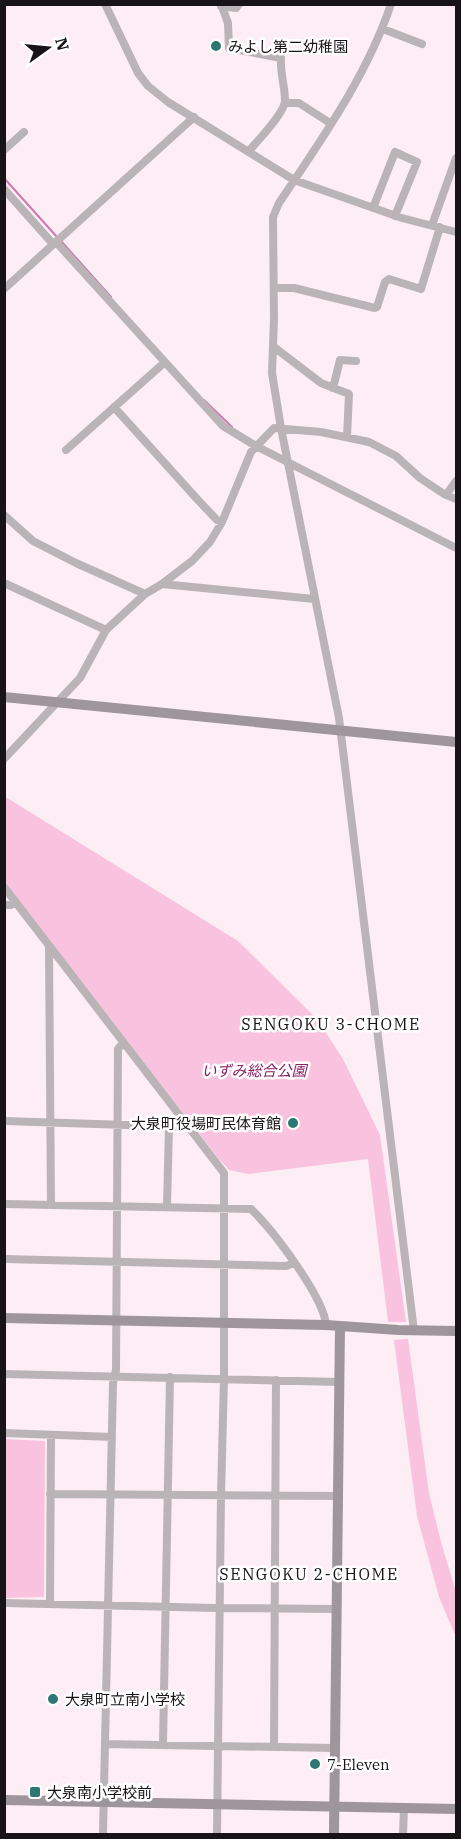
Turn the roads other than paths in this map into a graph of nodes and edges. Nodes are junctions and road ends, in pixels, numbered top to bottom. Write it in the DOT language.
graph roads {
  1 [pos="105,4"];
  2 [pos="239,4"];
  3 [pos="391,4"];
  4 [pos="221,5"];
  5 [pos="383,29"];
  6 [pos="422,44"];
  7 [pos="285,103"];
  8 [pos="194,117"];
  9 [pos="330,123"];
  10 [pos="24,132"];
  11 [pos="4,150"];
  12 [pos="249,151"];
  13 [pos="456,158"];
  14 [pos="294,180"];
  15 [pos="4,189"];
  16 [pos="373,208"];
  17 [pos="395,216"];
  18 [pos="436,226"];
  19 [pos="456,232"];
  20 [pos="55,243"];
  21 [pos="274,288"];
  22 [pos="4,289"];
  23 [pos="274,347"];
  24 [pos="356,361"];
  25 [pos="165,362"];
  26 [pos="333,388"];
  27 [pos="114,407"];
  28 [pos="281,428"];
  29 [pos="347,437"];
  30 [pos="256,446"];
  31 [pos="66,450"];
  32 [pos="288,461"];
  33 [pos="456,481"];
  34 [pos="446,495"];
  35 [pos="456,499"];
  36 [pos="4,515"];
  37 [pos="222,522"];
  38 [pos="456,549"];
  39 [pos="4,583"];
  40 [pos="162,584"];
  41 [pos="145,594"];
  42 [pos="314,599"];
  43 [pos="106,630"];
  44 [pos="4,697"];
  45 [pos="55,702"];
  46 [pos="340,731"];
  47 [pos="456,742"];
  48 [pos="6,753"];
  49 [pos="4,887"];
  50 [pos="15,902"];
  51 [pos="4,904"];
  52 [pos="49,947"];
  53 [pos="123,1043"];
  54 [pos="4,1121"];
  55 [pos="50,1122"];
  56 [pos="117,1124"];
  57 [pos="169,1126"];
  58 [pos="188,1127"];
  59 [pos="4,1204"];
  60 [pos="51,1204"];
  61 [pos="117,1206"];
  62 [pos="167,1206"];
  63 [pos="224,1208"];
  64 [pos="4,1259"];
  65 [pos="116,1262"];
  66 [pos="294,1263"];
  67 [pos="224,1264"];
  68 [pos="4,1318"];
  69 [pos="115,1320"];
  70 [pos="224,1323"];
  71 [pos="326,1325"];
  72 [pos="340,1326"];
  73 [pos="414,1331"];
  74 [pos="456,1331"];
  75 [pos="4,1374"];
  76 [pos="115,1376"];
  77 [pos="170,1377"];
  78 [pos="224,1378"];
  79 [pos="276,1380"];
  80 [pos="340,1382"];
  81 [pos="4,1433"];
  82 [pos="51,1435"];
  83 [pos="112,1437"];
  84 [pos="50,1494"];
  85 [pos="111,1494"];
  86 [pos="166,1494"];
  87 [pos="221,1495"];
  88 [pos="276,1495"];
  89 [pos="339,1496"];
  90 [pos="4,1603"];
  91 [pos="50,1604"];
  92 [pos="108,1606"];
  93 [pos="165,1607"];
  94 [pos="221,1608"];
  95 [pos="276,1608"];
  96 [pos="337,1609"];
  97 [pos="105,1744"];
  98 [pos="163,1744"];
  99 [pos="219,1746"];
  100 [pos="274,1746"];
  101 [pos="334,1748"];
  102 [pos="4,1800"];
  103 [pos="103,1803"];
  104 [pos="218,1804"];
  105 [pos="335,1805"];
  106 [pos="404,1808"];
  107 [pos="456,1809"];
  108 [pos="103,1834"];
  109 [pos="217,1834"];
  110 [pos="334,1834"];
  111 [pos="403,1834"];
  1 -- 8 [label="street"];
  2 -- 4 [label="street"];
  3 -- 5 [label="street"];
  4 -- 7 [label="street"];
  5 -- 6 [label="street"];
  5 -- 9 [label="street"];
  7 -- 9 [label="street"];
  7 -- 12 [label="street"];
  8 -- 12 [label="street"];
  8 -- 20 [label="street"];
  9 -- 14 [label="street"];
  10 -- 11 [label="street"];
  12 -- 14 [label="street"];
  13 -- 18 [label="street"];
  14 -- 16 [label="street"];
  14 -- 21 [label="street"];
  15 -- 20 [label="street"];
  16 -- 17 [label="street"];
  16 -- 17 [label="street"];
  17 -- 18 [label="street"];
  18 -- 19 [label="street"];
  18 -- 21 [label="street"];
  20 -- 22 [label="street"];
  20 -- 25 [label="street"];
  21 -- 23 [label="street"];
  23 -- 26 [label="street"];
  23 -- 28 [label="street"];
  24 -- 26 [label="street"];
  25 -- 27 [label="street"];
  25 -- 30 [label="street"];
  26 -- 29 [label="street"];
  27 -- 31 [label="street"];
  27 -- 37 [label="street"];
  28 -- 29 [label="street"];
  28 -- 30 [label="street"];
  28 -- 32 [label="street"];
  29 -- 34 [label="street"];
  30 -- 32 [label="street"];
  30 -- 37 [label="street"];
  32 -- 38 [label="street"];
  32 -- 42 [label="street"];
  33 -- 34 [label="street"];
  34 -- 35 [label="street"];
  36 -- 41 [label="street"];
  37 -- 40 [label="street"];
  39 -- 43 [label="street"];
  40 -- 41 [label="street"];
  40 -- 42 [label="street"];
  41 -- 43 [label="street"];
  42 -- 46 [label="street"];
  43 -- 45 [label="street"];
  44 -- 45 [label="street"];
  45 -- 46 [label="street"];
  45 -- 48 [label="street"];
  46 -- 47 [label="street"];
  46 -- 73 [label="street"];
  49 -- 50 [label="street"];
  50 -- 51 [label="street"];
  50 -- 52 [label="street"];
  52 -- 53 [label="street"];
  52 -- 55 [label="street"];
  53 -- 56 [label="street"];
  53 -- 58 [label="street"];
  54 -- 55 [label="street"];
  55 -- 56 [label="street"];
  55 -- 60 [label="street"];
  56 -- 57 [label="street"];
  56 -- 61 [label="street"];
  57 -- 58 [label="street"];
  57 -- 62 [label="street"];
  58 -- 63 [label="street"];
  59 -- 60 [label="street"];
  60 -- 61 [label="street"];
  61 -- 62 [label="street"];
  61 -- 65 [label="street"];
  62 -- 63 [label="street"];
  63 -- 66 [label="street"];
  63 -- 67 [label="street"];
  64 -- 65 [label="street"];
  65 -- 67 [label="street"];
  65 -- 69 [label="street"];
  66 -- 67 [label="street"];
  66 -- 71 [label="street"];
  67 -- 70 [label="street"];
  68 -- 69 [label="street"];
  69 -- 70 [label="street"];
  69 -- 76 [label="street"];
  70 -- 71 [label="street"];
  70 -- 78 [label="street"];
  71 -- 72 [label="street"];
  72 -- 73 [label="street"];
  72 -- 80 [label="street"];
  73 -- 74 [label="street"];
  75 -- 76 [label="street"];
  76 -- 77 [label="street"];
  76 -- 83 [label="street"];
  77 -- 78 [label="street"];
  77 -- 86 [label="street"];
  78 -- 79 [label="street"];
  78 -- 87 [label="street"];
  79 -- 80 [label="street"];
  79 -- 88 [label="street"];
  80 -- 89 [label="street"];
  81 -- 82 [label="street"];
  82 -- 83 [label="street"];
  82 -- 84 [label="street"];
  83 -- 85 [label="street"];
  84 -- 85 [label="street"];
  84 -- 91 [label="street"];
  85 -- 86 [label="street"];
  85 -- 92 [label="street"];
  86 -- 87 [label="street"];
  86 -- 93 [label="street"];
  87 -- 88 [label="street"];
  87 -- 94 [label="street"];
  88 -- 89 [label="street"];
  88 -- 95 [label="street"];
  89 -- 96 [label="street"];
  90 -- 91 [label="street"];
  91 -- 92 [label="street"];
  92 -- 93 [label="street"];
  92 -- 97 [label="street"];
  93 -- 94 [label="street"];
  93 -- 98 [label="street"];
  94 -- 95 [label="street"];
  94 -- 99 [label="street"];
  95 -- 96 [label="street"];
  95 -- 100 [label="street"];
  96 -- 101 [label="street"];
  97 -- 98 [label="street"];
  97 -- 103 [label="street"];
  98 -- 99 [label="street"];
  99 -- 100 [label="street"];
  99 -- 104 [label="street"];
  100 -- 101 [label="street"];
  101 -- 105 [label="street"];
  102 -- 103 [label="street"];
  103 -- 104 [label="street"];
  103 -- 108 [label="street"];
  104 -- 105 [label="street"];
  104 -- 109 [label="street"];
  105 -- 106 [label="street"];
  105 -- 110 [label="street"];
  106 -- 107 [label="street"];
  106 -- 111 [label="street"];
}
